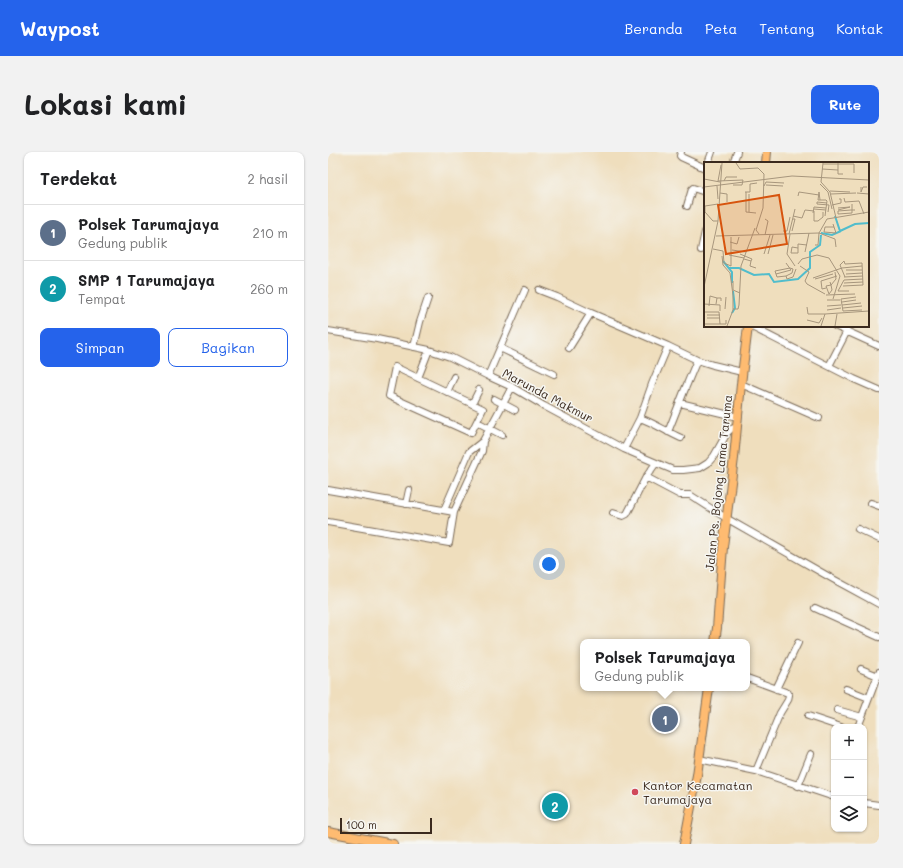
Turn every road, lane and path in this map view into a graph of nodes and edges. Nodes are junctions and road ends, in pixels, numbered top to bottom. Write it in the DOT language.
graph roads {
  1 [pos="682,152"];
  2 [pos="712,152"];
  3 [pos="737,152"];
  4 [pos="767,152"];
  5 [pos="708,162"];
  6 [pos="733,162"];
  7 [pos="766,162"];
  8 [pos="704,168"];
  9 [pos="704,192"];
  10 [pos="687,206"];
  11 [pos="704,236"];
  12 [pos="701,250"];
  13 [pos="524,290"];
  14 [pos="539,290"];
  15 [pos="428,298"];
  16 [pos="591,313"];
  17 [pos="749,327"];
  18 [pos="751,327"];
  19 [pos="837,327"];
  20 [pos="328,331"];
  21 [pos="846,331"];
  22 [pos="668,346"];
  23 [pos="879,346"];
  24 [pos="414,347"];
  25 [pos="500,348"];
  26 [pos="569,348"];
  27 [pos="429,350"];
  28 [pos="697,360"];
  29 [pos="829,366"];
  30 [pos="742,372"];
  31 [pos="554,374"];
  32 [pos="488,376"];
  33 [pos="454,377"];
  34 [pos="418,378"];
  35 [pos="741,384"];
  36 [pos="512,387"];
  37 [pos="480,390"];
  38 [pos="879,390"];
  39 [pos="447,392"];
  40 [pos="494,399"];
  41 [pos="680,403"];
  42 [pos="472,404"];
  43 [pos="503,404"];
  44 [pos="515,410"];
  45 [pos="738,417"];
  46 [pos="640,418"];
  47 [pos="818,418"];
  48 [pos="481,424"];
  49 [pos="737,427"];
  50 [pos="490,429"];
  51 [pos="668,432"];
  52 [pos="502,435"];
  53 [pos="681,438"];
  54 [pos="483,442"];
  55 [pos="624,449"];
  56 [pos="656,463"];
  57 [pos="646,477"];
  58 [pos="329,490"];
  59 [pos="409,490"];
  60 [pos="328,498"];
  61 [pos="871,503"];
  62 [pos="406,504"];
  63 [pos="879,506"];
  64 [pos="444,510"];
  65 [pos="454,512"];
  66 [pos="613,513"];
  67 [pos="726,518"];
  68 [pos="328,522"];
  69 [pos="858,529"];
  70 [pos="879,539"];
  71 [pos="879,602"];
  72 [pos="815,608"];
  73 [pos="879,637"];
  74 [pos="715,639"];
  75 [pos="798,643"];
  76 [pos="861,669"];
  77 [pos="878,674"];
  78 [pos="750,679"];
  79 [pos="846,688"];
  80 [pos="776,689"];
  81 [pos="709,691"];
  82 [pos="869,698"];
  83 [pos="837,710"];
  84 [pos="808,716"];
  85 [pos="862,717"];
  86 [pos="832,724"];
  87 [pos="859,724"];
  88 [pos="811,754"];
  89 [pos="699,759"];
  90 [pos="756,771"];
  91 [pos="798,786"];
  92 [pos="831,796"];
  93 [pos="867,803"];
  94 [pos="879,805"];
  95 [pos="328,832"];
  96 [pos="394,844"];
  97 [pos="684,844"];
  1 -- 8 [label="street"];
  2 -- 5 [label="street"];
  3 -- 6 [label="street"];
  4 -- 7 [label="main road"];
  9 -- 10 [label="street"];
  11 -- 12 [label="street"];
  13 -- 25 [label="street"];
  14 -- 16 [label="street"];
  15 -- 24 [label="street"];
  16 -- 22 [label="street"];
  16 -- 26 [label="street"];
  17 -- 30 [label="main road, Jalan Ps. Bojong Lama Taruma"];
  18 -- 29 [label="street"];
  19 -- 21 [label="street"];
  20 -- 24 [label="street, Marunda Makmur"];
  21 -- 23 [label="street"];
  21 -- 29 [label="street"];
  22 -- 28 [label="street"];
  22 -- 46 [label="street"];
  24 -- 27 [label="street, Marunda Makmur"];
  25 -- 31 [label="street"];
  25 -- 32 [label="street"];
  27 -- 32 [label="street, Marunda Makmur"];
  27 -- 34 [label="street"];
  28 -- 30 [label="street"];
  28 -- 41 [label="street"];
  29 -- 38 [label="street"];
  30 -- 35 [label="main road, Jalan Ps. Bojong Lama Taruma"];
  32 -- 36 [label="street, Marunda Makmur"];
  33 -- 39 [label="street"];
  34 -- 39 [label="street"];
  34 -- 42 [label="street"];
  35 -- 45 [label="main road, Jalan Ps. Bojong Lama Taruma"];
  35 -- 47 [label="street"];
  36 -- 43 [label="street"];
  36 -- 55 [label="street, Marunda Makmur"];
  37 -- 42 [label="street"];
  39 -- 42 [label="street"];
  40 -- 43 [label="street"];
  41 -- 45 [label="street"];
  41 -- 51 [label="street"];
  43 -- 44 [label="street"];
  43 -- 50 [label="street"];
  45 -- 49 [label="main road, Jalan Ps. Bojong Lama Taruma"];
  46 -- 51 [label="street"];
  46 -- 55 [label="street"];
  48 -- 50 [label="street"];
  49 -- 56 [label="street, Marunda Makmur"];
  49 -- 67 [label="main road, Jalan Ps. Bojong Lama Taruma"];
  50 -- 52 [label="street"];
  50 -- 54 [label="street"];
  51 -- 53 [label="street"];
  54 -- 64 [label="street"];
  54 -- 65 [label="street"];
  55 -- 56 [label="street, Marunda Makmur"];
  56 -- 57 [label="street"];
  57 -- 66 [label="street"];
  57 -- 67 [label="street"];
  58 -- 60 [label="street"];
  58 -- 62 [label="street"];
  59 -- 62 [label="street"];
  61 -- 63 [label="street"];
  62 -- 64 [label="street"];
  64 -- 65 [label="street"];
  65 -- 68 [label="street"];
  67 -- 71 [label="street"];
  67 -- 74 [label="main road, Jalan Ps. Bojong Lama Taruma"];
  69 -- 70 [label="street"];
  72 -- 73 [label="street"];
  75 -- 80 [label="street"];
  76 -- 77 [label="street"];
  77 -- 82 [label="street"];
  78 -- 80 [label="street"];
  79 -- 82 [label="street"];
  80 -- 90 [label="street"];
  81 -- 89 [label="main road"];
  82 -- 85 [label="street"];
  83 -- 85 [label="street"];
  84 -- 86 [label="street"];
  85 -- 87 [label="street"];
  88 -- 91 [label="street"];
  89 -- 90 [label="street"];
  89 -- 97 [label="main road"];
  90 -- 91 [label="street"];
  91 -- 92 [label="street"];
  93 -- 94 [label="street"];
  95 -- 96 [label="main road"];
}
